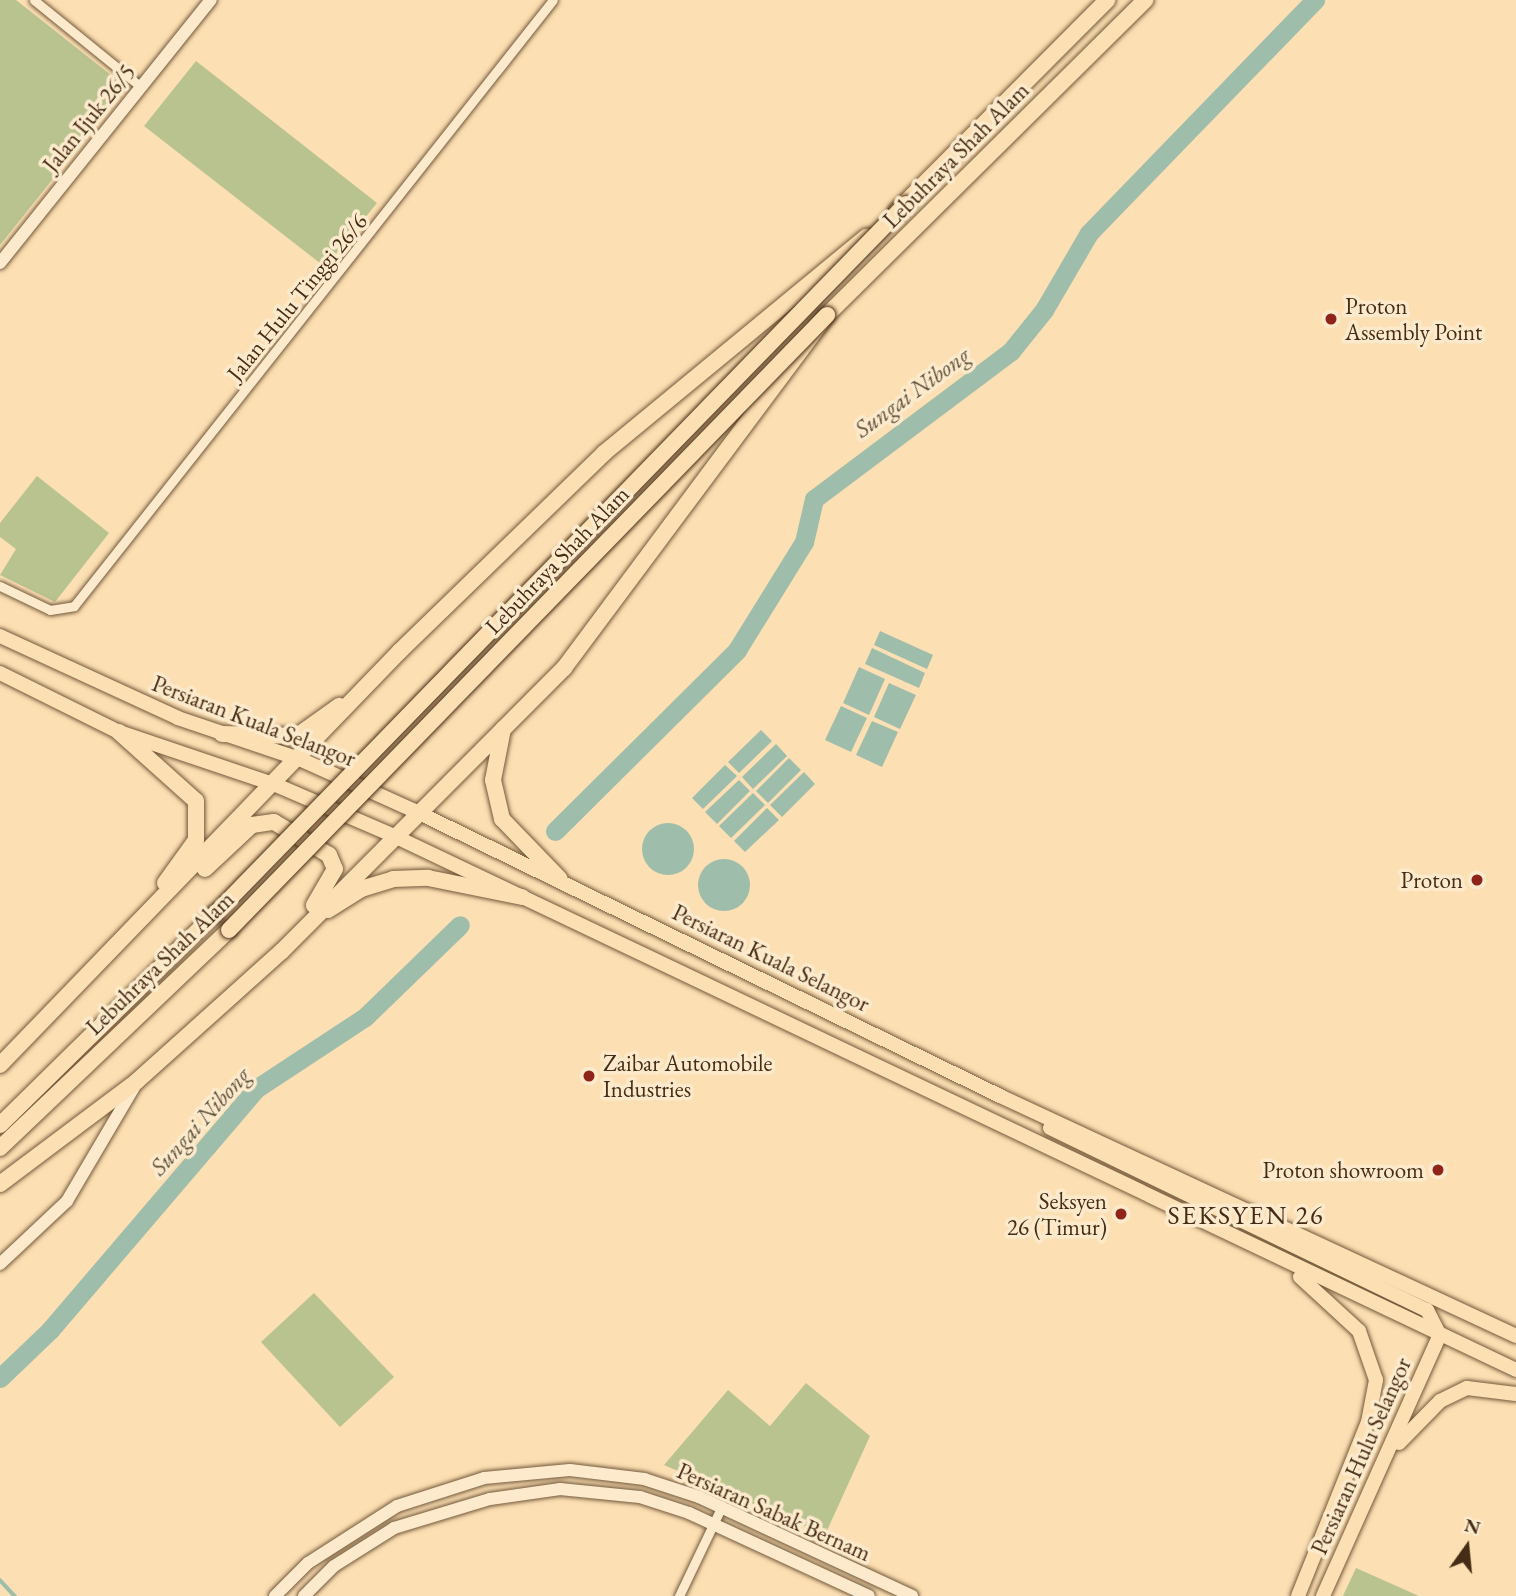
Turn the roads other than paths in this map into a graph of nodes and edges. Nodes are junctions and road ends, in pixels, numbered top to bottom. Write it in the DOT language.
graph roads {
  1 [pos="34,0"];
  2 [pos="211,0"];
  3 [pos="553,0"];
  4 [pos="1107,0"];
  5 [pos="1145,0"];
  6 [pos="141,87"];
  7 [pos="906,204"];
  8 [pos="0,263"];
  9 [pos="827,315"];
  10 [pos="0,586"];
  11 [pos="0,636"];
  12 [pos="400,651"];
  13 [pos="0,673"];
  14 [pos="503,729"];
  15 [pos="119,732"];
  16 [pos="222,734"];
  17 [pos="302,760"];
  18 [pos="276,785"];
  19 [pos="415,811"];
  20 [pos="392,835"];
  21 [pos="560,879"];
  22 [pos="523,897"];
  23 [pos="144,914"];
  24 [pos="304,926"];
  25 [pos="282,951"];
  26 [pos="0,1065"];
  27 [pos="137,1081"];
  28 [pos="1000,1096"];
  29 [pos="0,1125"];
  30 [pos="0,1148"];
  31 [pos="0,1184"];
  32 [pos="0,1264"];
  33 [pos="1286,1265"];
  34 [pos="1440,1335"];
  35 [pos="1516,1336"];
  36 [pos="1516,1370"];
  37 [pos="1516,1394"];
  38 [pos="1387,1458"];
  39 [pos="484,1478"];
  40 [pos="490,1499"];
  41 [pos="721,1508"];
  42 [pos="713,1524"];
  43 [pos="275,1596"];
  44 [pos="304,1596"];
  45 [pos="680,1596"];
  46 [pos="869,1596"];
  47 [pos="912,1596"];
  48 [pos="1298,1596"];
  49 [pos="1323,1596"];
  1 -- 6 [label="street"];
  2 -- 6 [label="street, Jalan Ijuk 26/5"];
  3 -- 10 [label="street, Jalan Hulu Tinggi 26/6"];
  4 -- 7 [label="highway, Lebuhraya Shah Alam"];
  5 -- 9 [label="highway, Lebuhraya Shah Alam"];
  6 -- 8 [label="street, Jalan Ijuk 26/5"];
  7 -- 12 [label="highway"];
  7 -- 29 [label="highway, Lebuhraya Shah Alam, bridge"];
  9 -- 14 [label="highway"];
  9 -- 30 [label="highway, Lebuhraya Shah Alam, bridge"];
  11 -- 16 [label="main road, Persiaran Kuala Selangor"];
  12 -- 16 [label="highway"];
  12 -- 17 [label="highway"];
  13 -- 15 [label="main road, Persiaran Kuala Selangor"];
  14 -- 19 [label="highway"];
  14 -- 21 [label="highway"];
  15 -- 18 [label="main road, Persiaran Kuala Selangor"];
  15 -- 23 [label="highway"];
  16 -- 17 [label="main road, Persiaran Kuala Selangor"];
  17 -- 18 [label="highway"];
  17 -- 19 [label="main road, Persiaran Kuala Selangor"];
  18 -- 20 [label="main road, Persiaran Kuala Selangor"];
  18 -- 23 [label="highway"];
  19 -- 20 [label="highway"];
  19 -- 21 [label="main road, Persiaran Kuala Selangor"];
  20 -- 22 [label="main road, Persiaran Kuala Selangor"];
  20 -- 24 [label="highway"];
  21 -- 28 [label="main road, Persiaran Kuala Selangor"];
  22 -- 24 [label="highway"];
  22 -- 33 [label="main road, Persiaran Kuala Selangor"];
  23 -- 25 [label="highway"];
  23 -- 26 [label="highway"];
  24 -- 25 [label="highway"];
  25 -- 27 [label="highway"];
  27 -- 31 [label="highway"];
  27 -- 32 [label="street"];
  28 -- 34 [label="main road"];
  28 -- 35 [label="main road, Persiaran Kuala Selangor"];
  33 -- 34 [label="main road, Persiaran Kuala Selangor"];
  33 -- 48 [label="main road, Persiaran Hulu Selangor"];
  34 -- 36 [label="main road, Persiaran Kuala Selangor"];
  34 -- 38 [label="main road, Persiaran Hulu Selangor"];
  37 -- 38 [label="main road"];
  38 -- 49 [label="main road, Persiaran Hulu Selangor"];
  39 -- 40 [label="street"];
  39 -- 41 [label="street, Persiaran Sabak Bernam"];
  39 -- 43 [label="street, Persiaran Sabak Bernam"];
  40 -- 42 [label="street, Persiaran Sabak Bernam"];
  40 -- 44 [label="street, Persiaran Sabak Bernam"];
  41 -- 42 [label="street"];
  41 -- 47 [label="street, Persiaran Sabak Bernam"];
  42 -- 45 [label="street"];
  42 -- 46 [label="street, Persiaran Sabak Bernam"];
}
